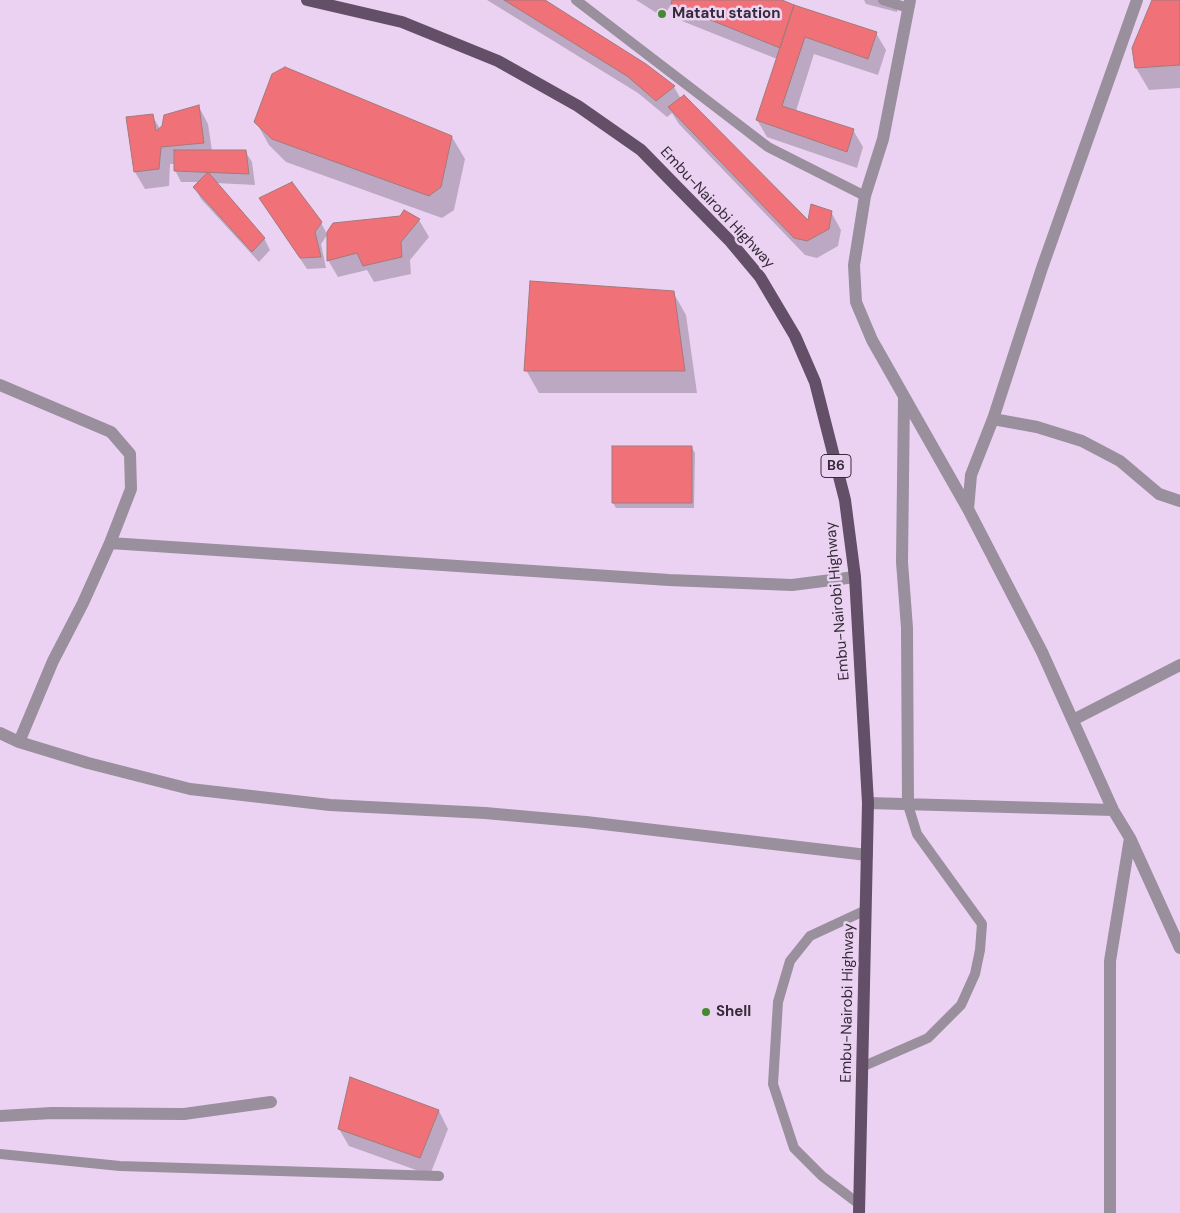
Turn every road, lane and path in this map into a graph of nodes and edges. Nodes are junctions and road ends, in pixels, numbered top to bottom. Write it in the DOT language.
graph roads {
  1 [pos="307,0"];
  2 [pos="576,0"];
  3 [pos="883,0"];
  4 [pos="1137,0"];
  5 [pos="909,4"];
  6 [pos="865,196"];
  7 [pos="0,384"];
  8 [pos="904,398"];
  9 [pos="992,419"];
  10 [pos="1180,501"];
  11 [pos="968,509"];
  12 [pos="110,543"];
  13 [pos="855,577"];
  14 [pos="1180,665"];
  15 [pos="1072,720"];
  16 [pos="0,733"];
  17 [pos="19,742"];
  18 [pos="868,803"];
  19 [pos="908,805"];
  20 [pos="1113,810"];
  21 [pos="1130,838"];
  22 [pos="867,855"];
  23 [pos="866,910"];
  24 [pos="1180,948"];
  25 [pos="864,1066"];
  26 [pos="271,1102"];
  27 [pos="0,1116"];
  28 [pos="0,1154"];
  29 [pos="439,1176"];
  30 [pos="859,1208"];
  31 [pos="1110,1213"];
  1 -- 13 [label="main road, Embu-Nairobi Highway / B6"];
  2 -- 6 [label="lane"];
  3 -- 5 [label="lane"];
  4 -- 9 [label="street"];
  5 -- 6 [label="street"];
  6 -- 8 [label="street"];
  7 -- 12 [label="street"];
  8 -- 11 [label="street"];
  8 -- 19 [label="street"];
  9 -- 10 [label="street"];
  9 -- 11 [label="street"];
  11 -- 15 [label="street"];
  12 -- 13 [label="street"];
  12 -- 17 [label="street"];
  13 -- 18 [label="main road, Embu-Nairobi Highway / B6"];
  14 -- 15 [label="street"];
  15 -- 20 [label="street"];
  16 -- 17 [label="street"];
  17 -- 22 [label="street"];
  18 -- 19 [label="street"];
  18 -- 22 [label="main road, Embu-Nairobi Highway / B6"];
  19 -- 20 [label="street"];
  19 -- 25 [label="lane"];
  20 -- 21 [label="street"];
  21 -- 24 [label="street"];
  21 -- 31 [label="street"];
  22 -- 23 [label="main road, Embu-Nairobi Highway / B6"];
  23 -- 25 [label="main road, Embu-Nairobi Highway / B6"];
  23 -- 30 [label="lane"];
  25 -- 30 [label="main road, Embu-Nairobi Highway / B6"];
  26 -- 27 [label="street"];
  28 -- 29 [label="lane"];
}
